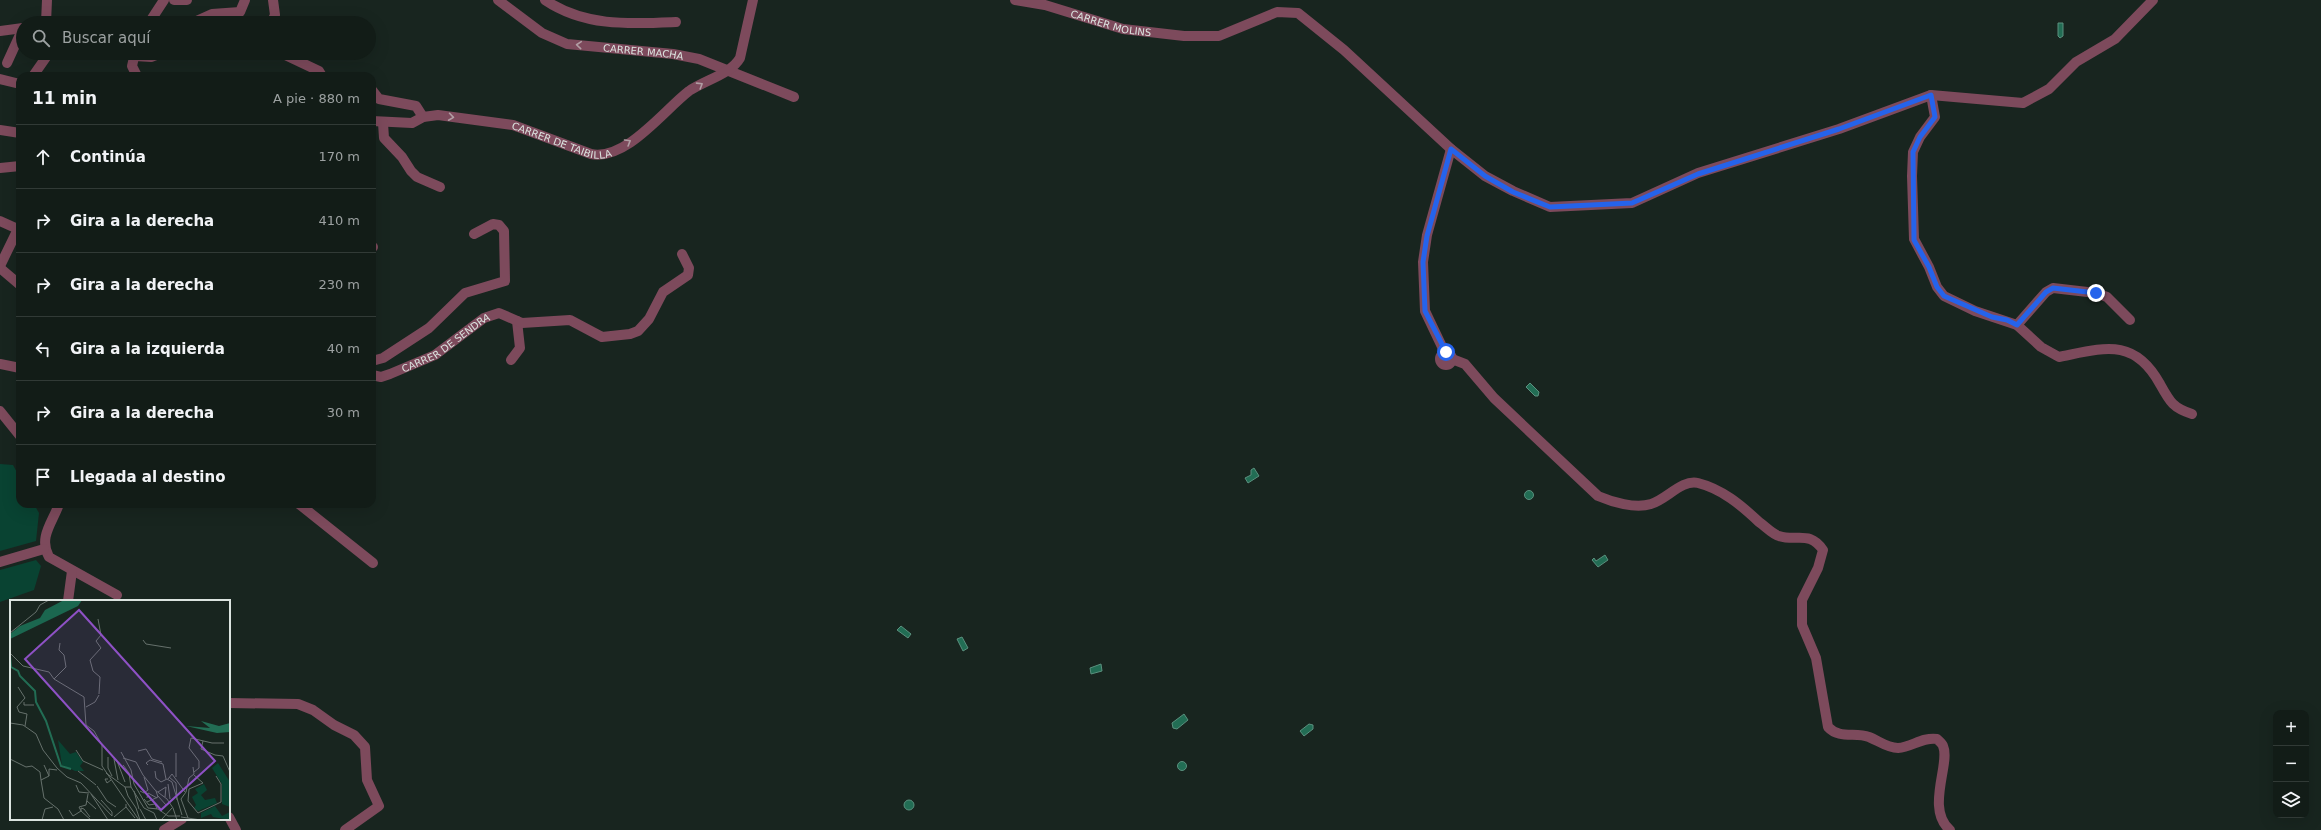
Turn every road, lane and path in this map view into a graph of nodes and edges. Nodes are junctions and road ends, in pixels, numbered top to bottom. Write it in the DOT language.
graph roads {
  1 [pos="47,0"];
  2 [pos="164,0"];
  3 [pos="174,0"];
  4 [pos="187,0"];
  5 [pos="245,0"];
  6 [pos="273,0"];
  7 [pos="498,0"];
  8 [pos="545,0"];
  9 [pos="753,0"];
  10 [pos="1015,0"];
  11 [pos="2153,0"];
  12 [pos="46,16"];
  13 [pos="154,16"];
  14 [pos="208,16"];
  15 [pos="274,16"];
  16 [pos="676,22"];
  17 [pos="16,29"];
  18 [pos="0,31"];
  19 [pos="16,43"];
  20 [pos="43,60"];
  21 [pos="134,60"];
  22 [pos="296,60"];
  23 [pos="7,63"];
  24 [pos="727,70"];
  25 [pos="36,72"];
  26 [pos="135,72"];
  27 [pos="320,72"];
  28 [pos="0,79"];
  29 [pos="16,83"];
  30 [pos="376,95"];
  31 [pos="1931,95"];
  32 [pos="794,97"];
  33 [pos="423,117"];
  34 [pos="376,122"];
  35 [pos="383,123"];
  36 [pos="0,130"];
  37 [pos="16,132"];
  38 [pos="1451,149"];
  39 [pos="16,166"];
  40 [pos="0,168"];
  41 [pos="440,187"];
  42 [pos="0,221"];
  43 [pos="16,229"];
  44 [pos="474,234"];
  45 [pos="16,236"];
  46 [pos="682,254"];
  47 [pos="0,267"];
  48 [pos="16,281"];
  49 [pos="2130,320"];
  50 [pos="517,321"];
  51 [pos="2017,325"];
  52 [pos="511,360"];
  53 [pos="376,361"];
  54 [pos="0,364"];
  55 [pos="16,367"];
  56 [pos="376,376"];
  57 [pos="0,412"];
  58 [pos="2192,414"];
  59 [pos="16,431"];
  60 [pos="57,508"];
  61 [pos="304,508"];
  62 [pos="44,549"];
  63 [pos="0,562"];
  64 [pos="373,563"];
  65 [pos="72,571"];
  66 [pos="117,595"];
  67 [pos="68,600"];
  68 [pos="230,703"];
  69 [pos="230,819"];
  70 [pos="180,820"];
  71 [pos="164,830"];
  72 [pos="236,830"];
  73 [pos="345,830"];
  74 [pos="1950,830"];
  1 -- 12 [label="street"];
  2 -- 13 [label="street"];
  3 -- 4 [label="street"];
  5 -- 14 [label="street"];
  6 -- 15 [label="street"];
  24 -- 7 [label="street, CARRER MACHA, one-way"];
  8 -- 16 [label="street"];
  9 -- 24 [label="street, CARRER DE TAIBILLA"];
  10 -- 38 [label="street, CARRER MOLINS"];
  11 -- 31 [label="street"];
  17 -- 18 [label="street"];
  19 -- 23 [label="street"];
  20 -- 25 [label="street"];
  21 -- 26 [label="street"];
  22 -- 27 [label="street"];
  24 -- 32 [label="street, CARRER MACHA"];
  33 -- 24 [label="street, CARRER DE TAIBILLA, one-way"];
  28 -- 29 [label="street"];
  30 -- 33 [label="street"];
  31 -- 38 [label="street, CARRER MOLINS"];
  31 -- 51 [label="street"];
  33 -- 35 [label="street, CARRER DE TAIBILLA"];
  34 -- 35 [label="street, CARRER DE TAIBILLA"];
  35 -- 41 [label="street"];
  36 -- 37 [label="street"];
  38 -- 74 [label="street"];
  39 -- 40 [label="street"];
  42 -- 43 [label="street"];
  44 -- 53 [label="street, CARRER DE SENDRA"];
  45 -- 47 [label="street"];
  46 -- 50 [label="street, CARRER DE SENDRA"];
  47 -- 48 [label="street"];
  49 -- 51 [label="street"];
  50 -- 52 [label="street"];
  50 -- 56 [label="street, CARRER DE SENDRA"];
  51 -- 58 [label="street"];
  54 -- 55 [label="street"];
  57 -- 59 [label="street"];
  60 -- 62 [label="street"];
  61 -- 64 [label="street"];
  62 -- 63 [label="street"];
  62 -- 65 [label="street"];
  65 -- 66 [label="street"];
  65 -- 67 [label="street"];
  68 -- 73 [label="street"];
  69 -- 72 [label="street"];
  70 -- 71 [label="street"];
}
